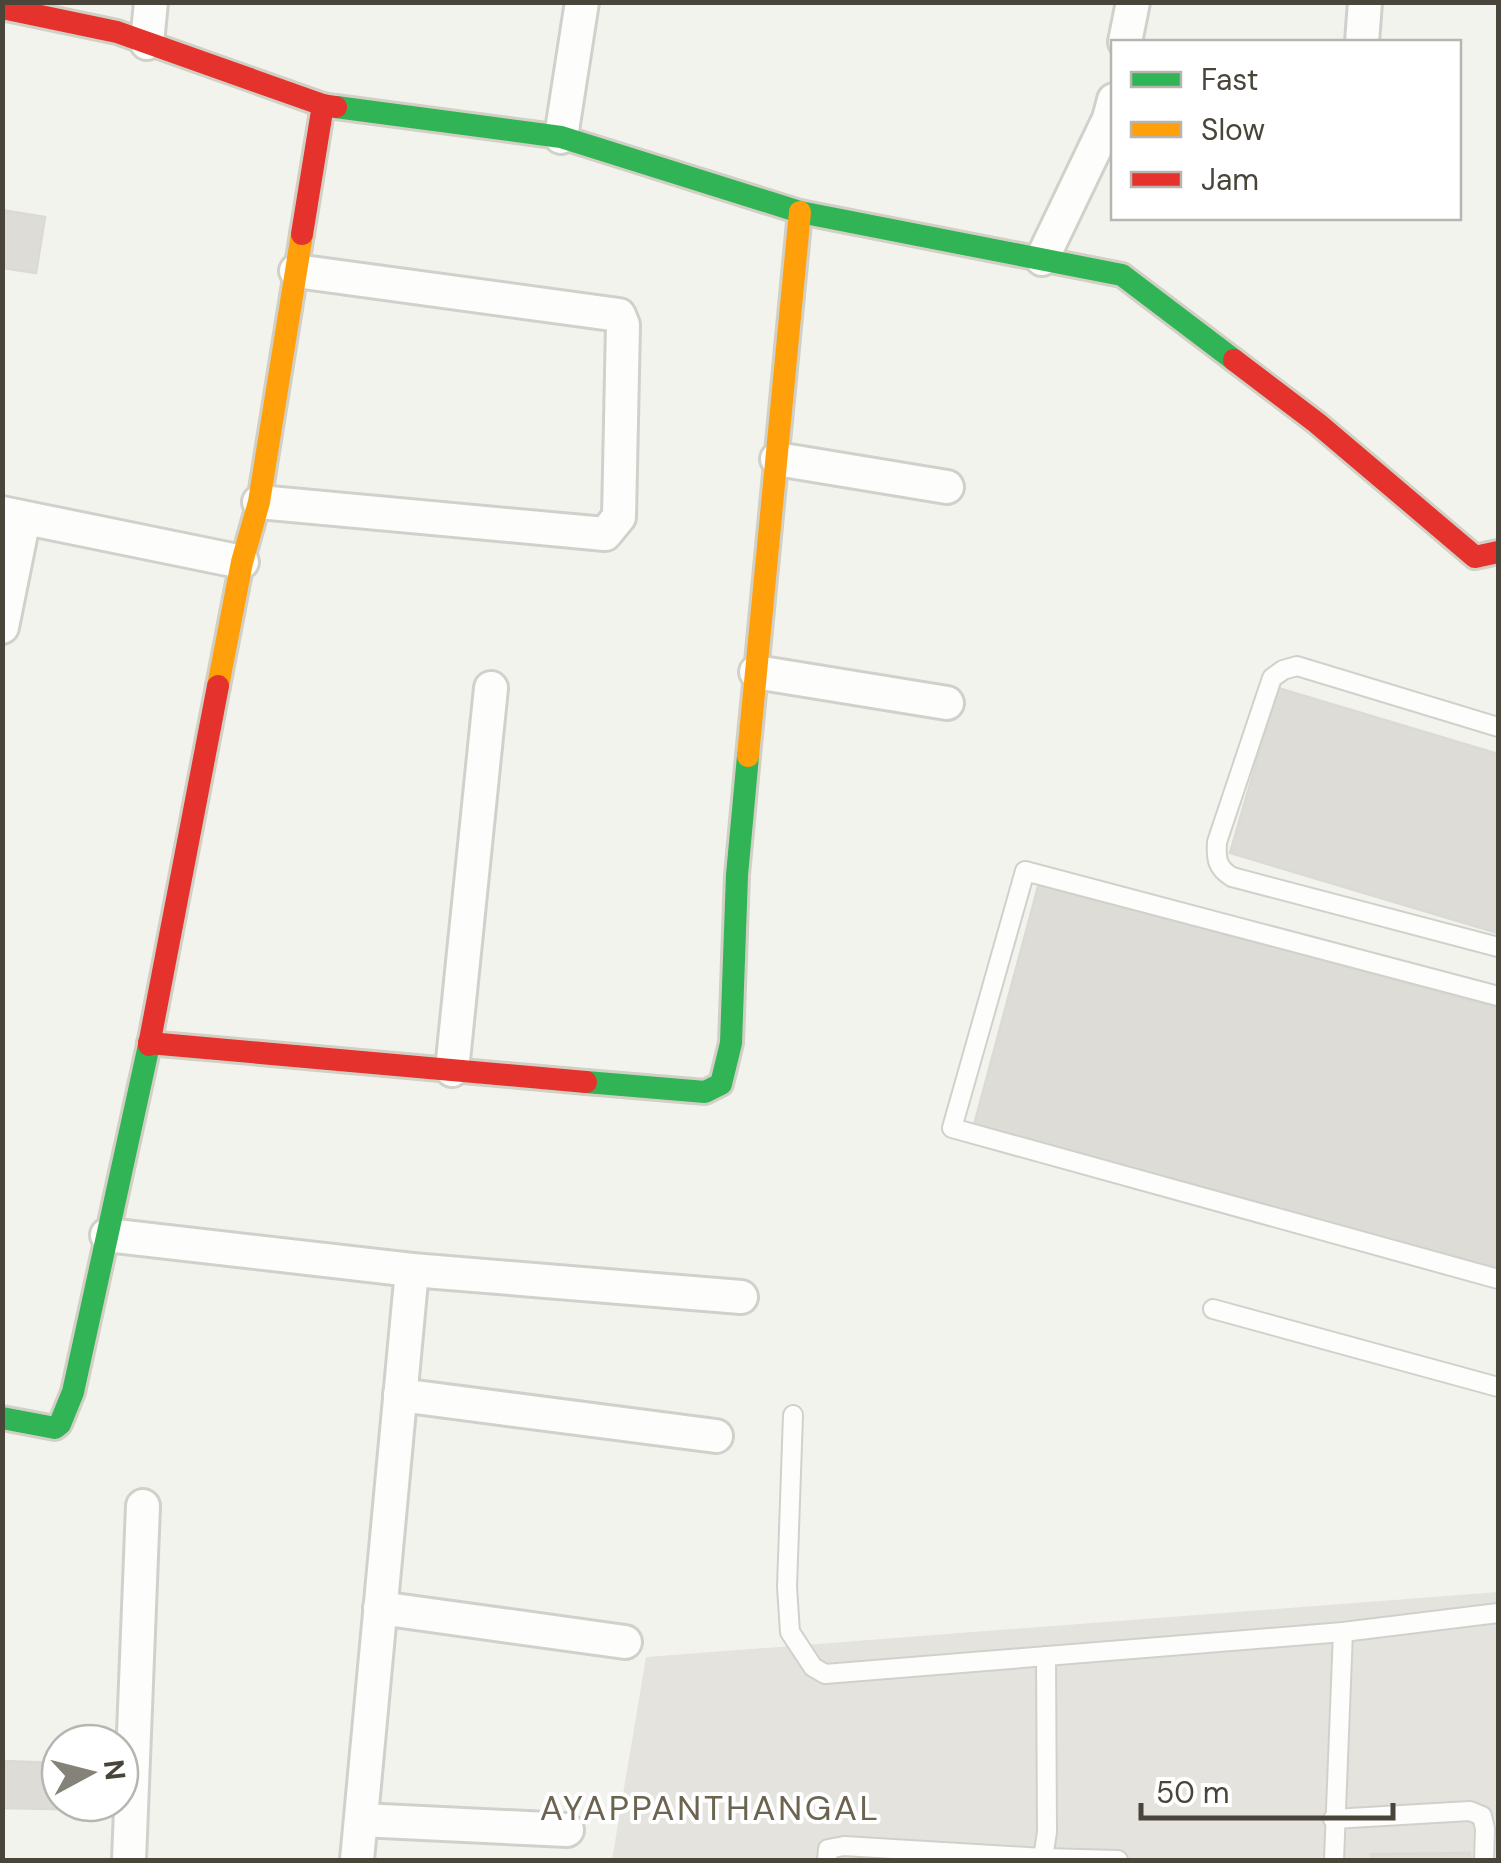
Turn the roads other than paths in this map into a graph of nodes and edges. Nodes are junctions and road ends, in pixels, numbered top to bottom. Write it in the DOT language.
graph roads {
  1 [pos="151,2"];
  2 [pos="582,2"];
  3 [pos="1134,2"];
  4 [pos="1365,2"];
  5 [pos="2,8"];
  6 [pos="1125,40"];
  7 [pos="1362,40"];
  8 [pos="146,42"];
  9 [pos="323,105"];
  10 [pos="1111,115"];
  11 [pos="560,136"];
  12 [pos="800,212"];
  13 [pos="1042,259"];
  14 [pos="296,271"];
  15 [pos="777,459"];
  16 [pos="947,486"];
  17 [pos="259,502"];
  18 [pos="14,516"];
  19 [pos="1498,552"];
  20 [pos="242,562"];
  21 [pos="2,627"];
  22 [pos="756,672"];
  23 [pos="490,688"];
  24 [pos="947,703"];
  25 [pos="1498,728"];
  26 [pos="1498,947"];
  27 [pos="1498,996"];
  28 [pos="148,1043"];
  29 [pos="452,1070"];
  30 [pos="107,1235"];
  31 [pos="412,1270"];
  32 [pos="1498,1279"];
  33 [pos="741,1297"];
  34 [pos="1213,1309"];
  35 [pos="1498,1387"];
  36 [pos="400,1395"];
  37 [pos="794,1415"];
  38 [pos="2,1418"];
  39 [pos="716,1436"];
  40 [pos="143,1506"];
  41 [pos="380,1608"];
  42 [pos="1498,1613"];
  43 [pos="1344,1632"];
  44 [pos="625,1642"];
  45 [pos="1046,1656"];
  46 [pos="1333,1819"];
  47 [pos="361,1820"];
  48 [pos="567,1830"];
  49 [pos="1044,1858"];
  50 [pos="129,1860"];
  51 [pos="357,1860"];
  52 [pos="827,1860"];
  53 [pos="1118,1860"];
  54 [pos="1334,1860"];
  55 [pos="1484,1860"];
  1 -- 8 [label="street"];
  2 -- 11 [label="street"];
  3 -- 6 [label="street"];
  4 -- 7 [label="street"];
  5 -- 8 [label="street"];
  8 -- 9 [label="street"];
  9 -- 11 [label="street"];
  9 -- 14 [label="street"];
  10 -- 13 [label="street"];
  11 -- 12 [label="street"];
  12 -- 13 [label="street"];
  12 -- 15 [label="street"];
  13 -- 19 [label="street"];
  14 -- 17 [label="street"];
  14 -- 17 [label="street"];
  15 -- 16 [label="street"];
  15 -- 22 [label="street"];
  17 -- 20 [label="street"];
  18 -- 20 [label="street"];
  18 -- 21 [label="street"];
  20 -- 28 [label="street"];
  22 -- 24 [label="street"];
  22 -- 29 [label="street"];
  23 -- 29 [label="street"];
  25 -- 26 [label="lane"];
  27 -- 32 [label="lane"];
  28 -- 29 [label="street"];
  28 -- 30 [label="street"];
  30 -- 31 [label="street"];
  30 -- 38 [label="street"];
  31 -- 33 [label="street"];
  31 -- 36 [label="street"];
  34 -- 35 [label="lane"];
  36 -- 39 [label="street"];
  36 -- 41 [label="street"];
  37 -- 45 [label="lane"];
  40 -- 50 [label="street"];
  41 -- 44 [label="street"];
  41 -- 47 [label="street"];
  42 -- 43 [label="lane"];
  43 -- 45 [label="lane"];
  43 -- 46 [label="lane"];
  45 -- 49 [label="lane"];
  46 -- 54 [label="lane"];
  46 -- 55 [label="lane"];
  47 -- 48 [label="street"];
  47 -- 51 [label="street"];
  49 -- 52 [label="lane"];
  49 -- 53 [label="lane"];
}
